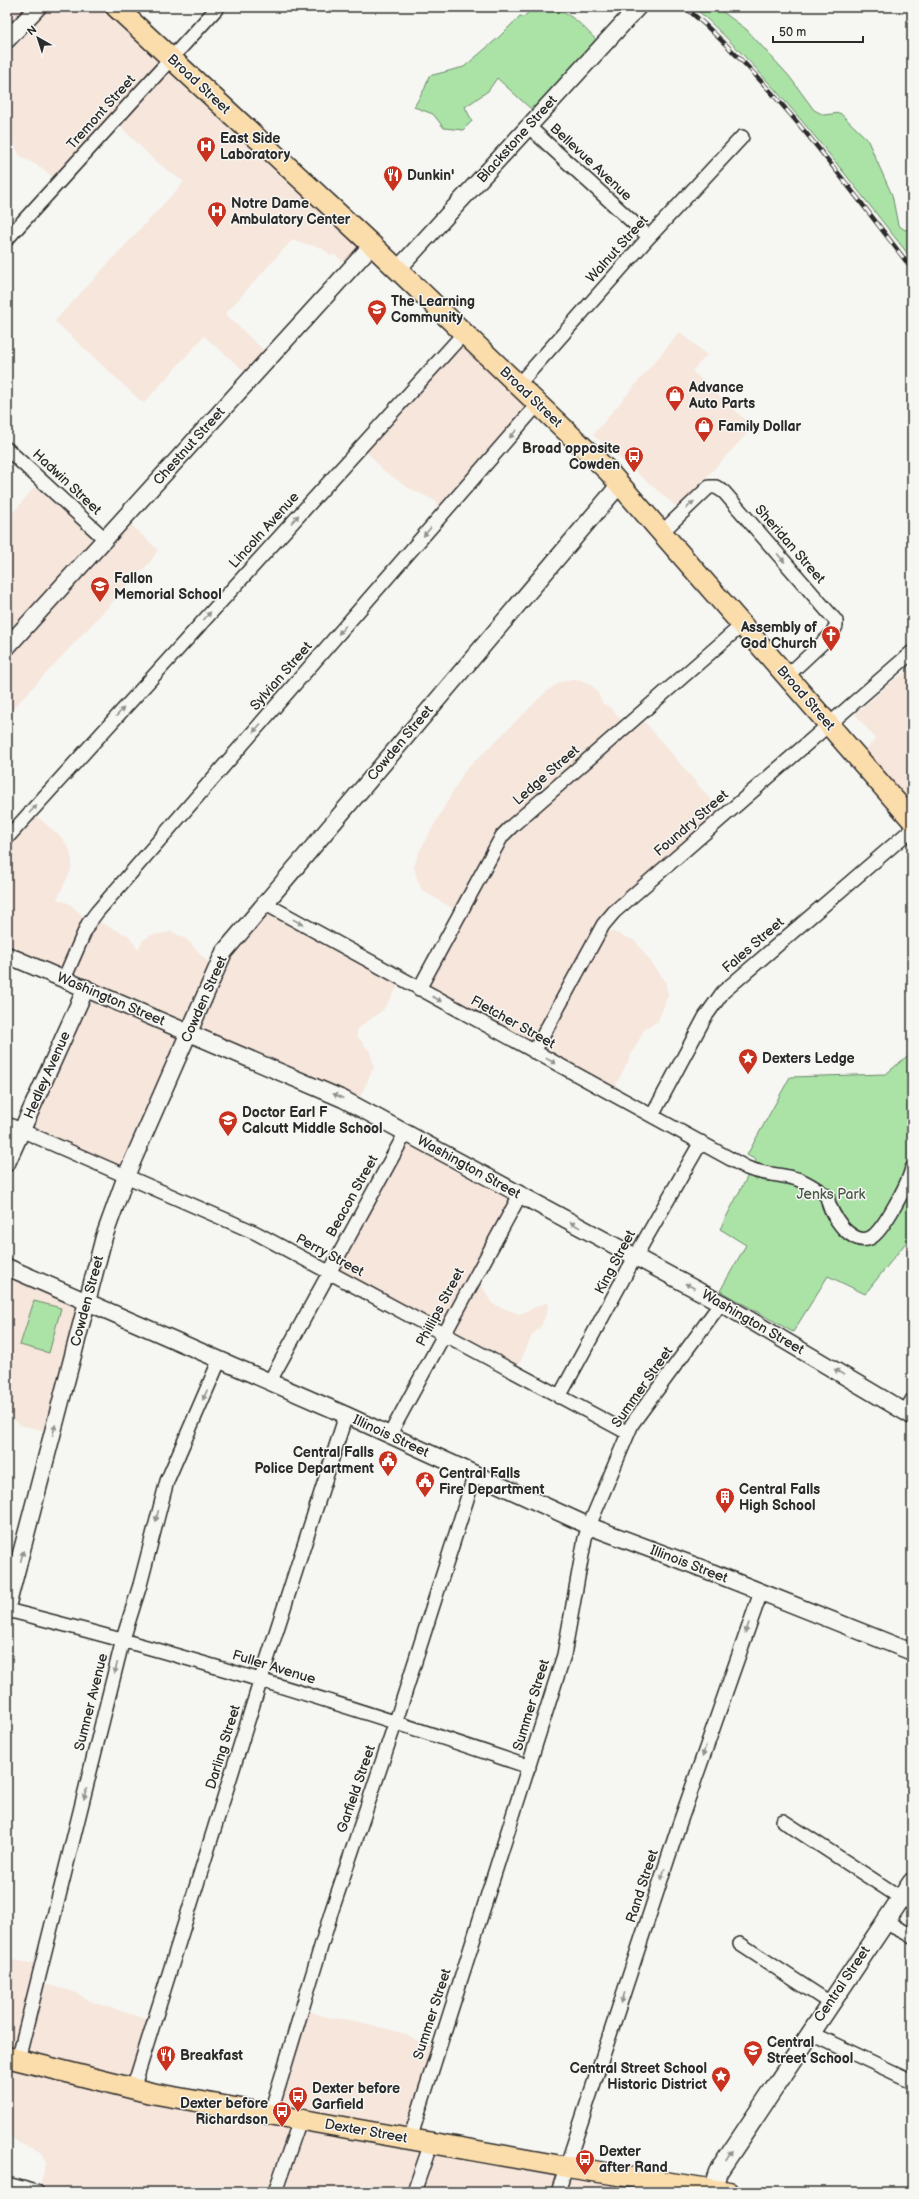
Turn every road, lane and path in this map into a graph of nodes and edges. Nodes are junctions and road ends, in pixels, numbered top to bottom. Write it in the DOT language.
graph roads {
  1 [pos="38,7"];
  2 [pos="116,7"];
  3 [pos="218,7"];
  4 [pos="638,7"];
  5 [pos="7,40"];
  6 [pos="171,58"];
  7 [pos="528,126"];
  8 [pos="742,137"];
  9 [pos="649,237"];
  10 [pos="7,239"];
  11 [pos="372,245"];
  12 [pos="397,270"];
  13 [pos="464,333"];
  14 [pos="518,385"];
  15 [pos="538,404"];
  16 [pos="7,449"];
  17 [pos="620,484"];
  18 [pos="662,532"];
  19 [pos="105,539"];
  20 [pos="742,625"];
  21 [pos="7,647"];
  22 [pos="912,652"];
  23 [pos="787,676"];
  24 [pos="829,724"];
  25 [pos="912,820"];
  26 [pos="912,829"];
  27 [pos="7,838"];
  28 [pos="264,903"];
  29 [pos="7,955"];
  30 [pos="64,979"];
  31 [pos="86,988"];
  32 [pos="419,989"];
  33 [pos="188,1033"];
  34 [pos="534,1052"];
  35 [pos="652,1116"];
  36 [pos="7,1124"];
  37 [pos="22,1130"];
  38 [pos="406,1132"];
  39 [pos="701,1142"];
  40 [pos="7,1163"];
  41 [pos="912,1168"];
  42 [pos="126,1176"];
  43 [pos="520,1195"];
  44 [pos="635,1257"];
  45 [pos="7,1267"];
  46 [pos="329,1272"];
  47 [pos="87,1301"];
  48 [pos="721,1303"];
  49 [pos="444,1333"];
  50 [pos="220,1359"];
  51 [pos="270,1381"];
  52 [pos="559,1397"];
  53 [pos="910,1409"];
  54 [pos="346,1415"];
  55 [pos="628,1433"];
  56 [pos="389,1436"];
  57 [pos="475,1474"];
  58 [pos="589,1526"];
  59 [pos="761,1592"];
  60 [pos="7,1609"];
  61 [pos="123,1639"];
  62 [pos="912,1652"];
  63 [pos="260,1678"];
  64 [pos="396,1721"];
  65 [pos="529,1767"];
  66 [pos="783,1821"];
  67 [pos="912,1882"];
  68 [pos="901,1898"];
  69 [pos="884,1922"];
  70 [pos="912,1936"];
  71 [pos="740,1944"];
  72 [pos="830,2003"];
  73 [pos="810,2033"];
  74 [pos="12,2059"];
  75 [pos="912,2081"];
  76 [pos="133,2089"];
  77 [pos="270,2115"];
  78 [pos="300,2120"];
  79 [pos="410,2139"];
  80 [pos="431,2143"];
  81 [pos="567,2167"];
  82 [pos="7,2184"];
  83 [pos="708,2190"];
  84 [pos="36,2192"];
  85 [pos="275,2192"];
  86 [pos="414,2192"];
  87 [pos="558,2192"];
  1 -- 5 [label="street"];
  2 -- 6 [label="main road, Broad Street"];
  3 -- 6 [label="street, Tremont Street"];
  4 -- 7 [label="street, Blackstone Street"];
  6 -- 10 [label="street, Tremont Street"];
  6 -- 11 [label="main road, Broad Street"];
  7 -- 9 [label="street, Bellevue Avenue"];
  7 -- 12 [label="street, Blackstone Street"];
  8 -- 9 [label="street, Walnut Street"];
  9 -- 14 [label="street, Walnut Street"];
  11 -- 12 [label="main road, Broad Street"];
  11 -- 19 [label="street, Chestnut Street"];
  12 -- 13 [label="main road, Broad Street"];
  13 -- 14 [label="main road, Broad Street"];
  27 -- 13 [label="street, Lincoln Avenue, one-way"];
  14 -- 15 [label="main road, Broad Street"];
  15 -- 17 [label="main road, Broad Street"];
  15 -- 30 [label="street, Sylvian Street, one-way"];
  16 -- 19 [label="street, Hadwin Street"];
  17 -- 18 [label="main road, Broad Street"];
  17 -- 28 [label="street, Cowden Street"];
  18 -- 20 [label="main road, Broad Street"];
  18 -- 23 [label="street, Sheridan Street, one-way"];
  19 -- 21 [label="street, Chestnut Street"];
  20 -- 23 [label="main road, Broad Street"];
  20 -- 32 [label="street, Ledge Street"];
  22 -- 24 [label="street, Foundry Street"];
  23 -- 24 [label="main road, Broad Street"];
  24 -- 25 [label="main road, Broad Street"];
  24 -- 34 [label="street, Foundry Street"];
  26 -- 35 [label="street, Fales Street"];
  28 -- 32 [label="street, Fletcher Street, one-way"];
  28 -- 33 [label="street, Cowden Street"];
  29 -- 30 [label="street, Washington Street"];
  30 -- 31 [label="street, Washington Street"];
  31 -- 33 [label="street, Washington Street"];
  31 -- 37 [label="street, Hedley Avenue"];
  32 -- 34 [label="street, Fletcher Street, one-way"];
  38 -- 33 [label="street, Washington Street, one-way"];
  33 -- 42 [label="street, Cowden Street"];
  34 -- 35 [label="street, Fletcher Street, one-way"];
  35 -- 39 [label="street, Fletcher Street"];
  36 -- 37 [label="street, Perry Street"];
  37 -- 40 [label="street, Hedley Avenue"];
  37 -- 42 [label="street, Perry Street"];
  38 -- 43 [label="street, Washington Street"];
  38 -- 46 [label="street, Beacon Street"];
  39 -- 41 [label="street, Fletcher Street"];
  39 -- 44 [label="street, King Street"];
  42 -- 46 [label="street, Perry Street"];
  42 -- 47 [label="street, Cowden Street"];
  44 -- 43 [label="street, Washington Street, one-way"];
  43 -- 49 [label="street, Phillips Street"];
  48 -- 44 [label="street, Washington Street, one-way"];
  44 -- 52 [label="street, King Street"];
  45 -- 47 [label="street, Illinois Street"];
  46 -- 49 [label="street, Perry Street"];
  46 -- 51 [label="street, Beacon Street"];
  47 -- 50 [label="street, Illinois Street"];
  60 -- 47 [label="street, Cowden Street, one-way"];
  53 -- 48 [label="street, Washington Street, one-way"];
  48 -- 55 [label="street, Summer Street"];
  49 -- 52 [label="street, Perry Street"];
  49 -- 56 [label="street, Phillips Street"];
  50 -- 51 [label="street, Illinois Street"];
  50 -- 61 [label="street, Sumner Avenue, one-way"];
  51 -- 54 [label="street, Illinois Street"];
  52 -- 55 [label="street, Perry Street"];
  54 -- 56 [label="street, Illinois Street"];
  54 -- 63 [label="street, Darling Street"];
  55 -- 58 [label="street, Summer Street"];
  56 -- 57 [label="street, Illinois Street"];
  57 -- 58 [label="street, Illinois Street"];
  57 -- 64 [label="street, Garfield Street"];
  58 -- 59 [label="street, Illinois Street"];
  58 -- 65 [label="street, Summer Street"];
  59 -- 62 [label="street, Illinois Street"];
  59 -- 81 [label="street, Rand Street, one-way"];
  60 -- 61 [label="street, Fuller Avenue"];
  61 -- 63 [label="street, Fuller Avenue"];
  61 -- 74 [label="street, Sumner Avenue, one-way"];
  63 -- 64 [label="street, Fuller Avenue"];
  63 -- 76 [label="street, Darling Street"];
  64 -- 65 [label="street, Fuller Avenue"];
  64 -- 77 [label="street, Garfield Street"];
  65 -- 79 [label="street, Summer Street"];
  66 -- 68 [label="street"];
  67 -- 68 [label="main road, Central Street"];
  68 -- 69 [label="main road, Central Street"];
  69 -- 70 [label="street"];
  69 -- 72 [label="main road, Central Street"];
  71 -- 72 [label="street"];
  72 -- 73 [label="main road, Central Street"];
  73 -- 75 [label="street"];
  83 -- 73 [label="main road, Central Street, one-way"];
  74 -- 76 [label="main road, Dexter Street"];
  76 -- 77 [label="main road, Dexter Street"];
  77 -- 78 [label="main road, Dexter Street"];
  78 -- 79 [label="main road, Dexter Street"];
  78 -- 85 [label="street"];
  79 -- 80 [label="main road, Dexter Street"];
  80 -- 81 [label="main road, Dexter Street"];
  80 -- 86 [label="street"];
  81 -- 83 [label="main road, Dexter Street"];
  81 -- 87 [label="street, Rand Street"];
  82 -- 84 [label="street"];
}
